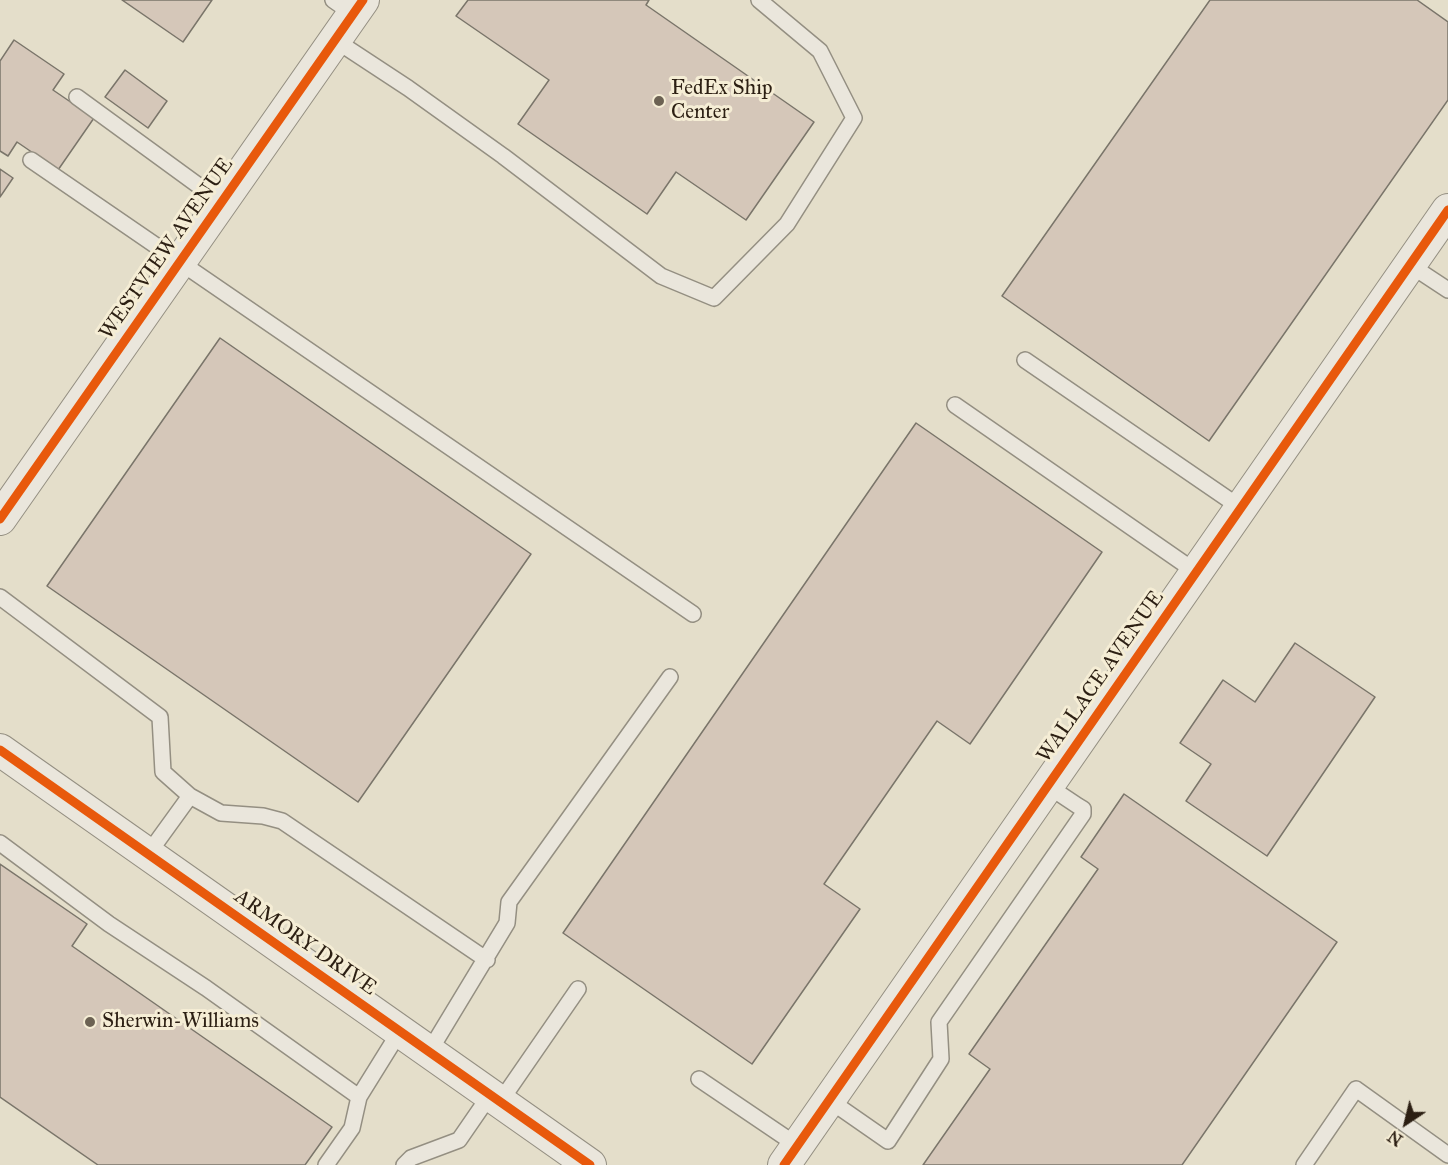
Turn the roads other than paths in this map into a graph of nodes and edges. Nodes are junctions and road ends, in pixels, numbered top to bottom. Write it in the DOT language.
graph roads {
  1 [pos="759,0"];
  2 [pos="350,5"];
  3 [pos="335,40"];
  4 [pos="77,97"];
  5 [pos="31,160"];
  6 [pos="221,202"];
  7 [pos="1448,210"];
  8 [pos="181,261"];
  9 [pos="1410,265"];
  10 [pos="1448,290"];
  11 [pos="1025,360"];
  12 [pos="955,405"];
  13 [pos="1240,508"];
  14 [pos="0,519"];
  15 [pos="1196,572"];
  16 [pos="0,597"];
  17 [pos="693,614"];
  18 [pos="670,677"];
  19 [pos="0,750"];
  20 [pos="1048,786"];
  21 [pos="190,796"];
  22 [pos="0,843"];
  23 [pos="148,854"];
  24 [pos="487,960"];
  25 [pos="578,988"];
  26 [pos="400,1031"];
  27 [pos="429,1052"];
  28 [pos="699,1079"];
  29 [pos="359,1097"];
  30 [pos="495,1098"];
  31 [pos="829,1101"];
  32 [pos="791,1155"];
  33 [pos="1448,1155"];
  34 [pos="326,1165"];
  35 [pos="404,1165"];
  36 [pos="590,1165"];
  37 [pos="1304,1165"];
  1 -- 3 [label="lane"];
  2 -- 3 [label="street, WESTVIEW AVENUE"];
  3 -- 6 [label="street, WESTVIEW AVENUE"];
  4 -- 6 [label="lane"];
  5 -- 8 [label="lane"];
  6 -- 8 [label="street, WESTVIEW AVENUE"];
  7 -- 9 [label="street, WALLACE AVENUE"];
  8 -- 14 [label="street, WESTVIEW AVENUE"];
  8 -- 17 [label="lane"];
  9 -- 10 [label="lane"];
  9 -- 13 [label="street, WALLACE AVENUE"];
  11 -- 13 [label="lane"];
  12 -- 15 [label="lane"];
  13 -- 15 [label="street, WALLACE AVENUE"];
  15 -- 20 [label="street, WALLACE AVENUE"];
  16 -- 21 [label="lane"];
  18 -- 24 [label="lane"];
  19 -- 23 [label="street, ARMORY DRIVE"];
  20 -- 31 [label="street, WALLACE AVENUE"];
  20 -- 31 [label="lane"];
  21 -- 23 [label="lane"];
  21 -- 24 [label="lane"];
  22 -- 29 [label="lane"];
  23 -- 26 [label="street, ARMORY DRIVE"];
  24 -- 27 [label="lane"];
  25 -- 30 [label="lane"];
  26 -- 27 [label="street, ARMORY DRIVE"];
  26 -- 29 [label="lane"];
  27 -- 30 [label="street, ARMORY DRIVE"];
  28 -- 32 [label="lane"];
  29 -- 34 [label="lane"];
  30 -- 35 [label="lane"];
  30 -- 36 [label="street, ARMORY DRIVE"];
  31 -- 32 [label="street, WALLACE AVENUE"];
  33 -- 37 [label="lane"];
}
